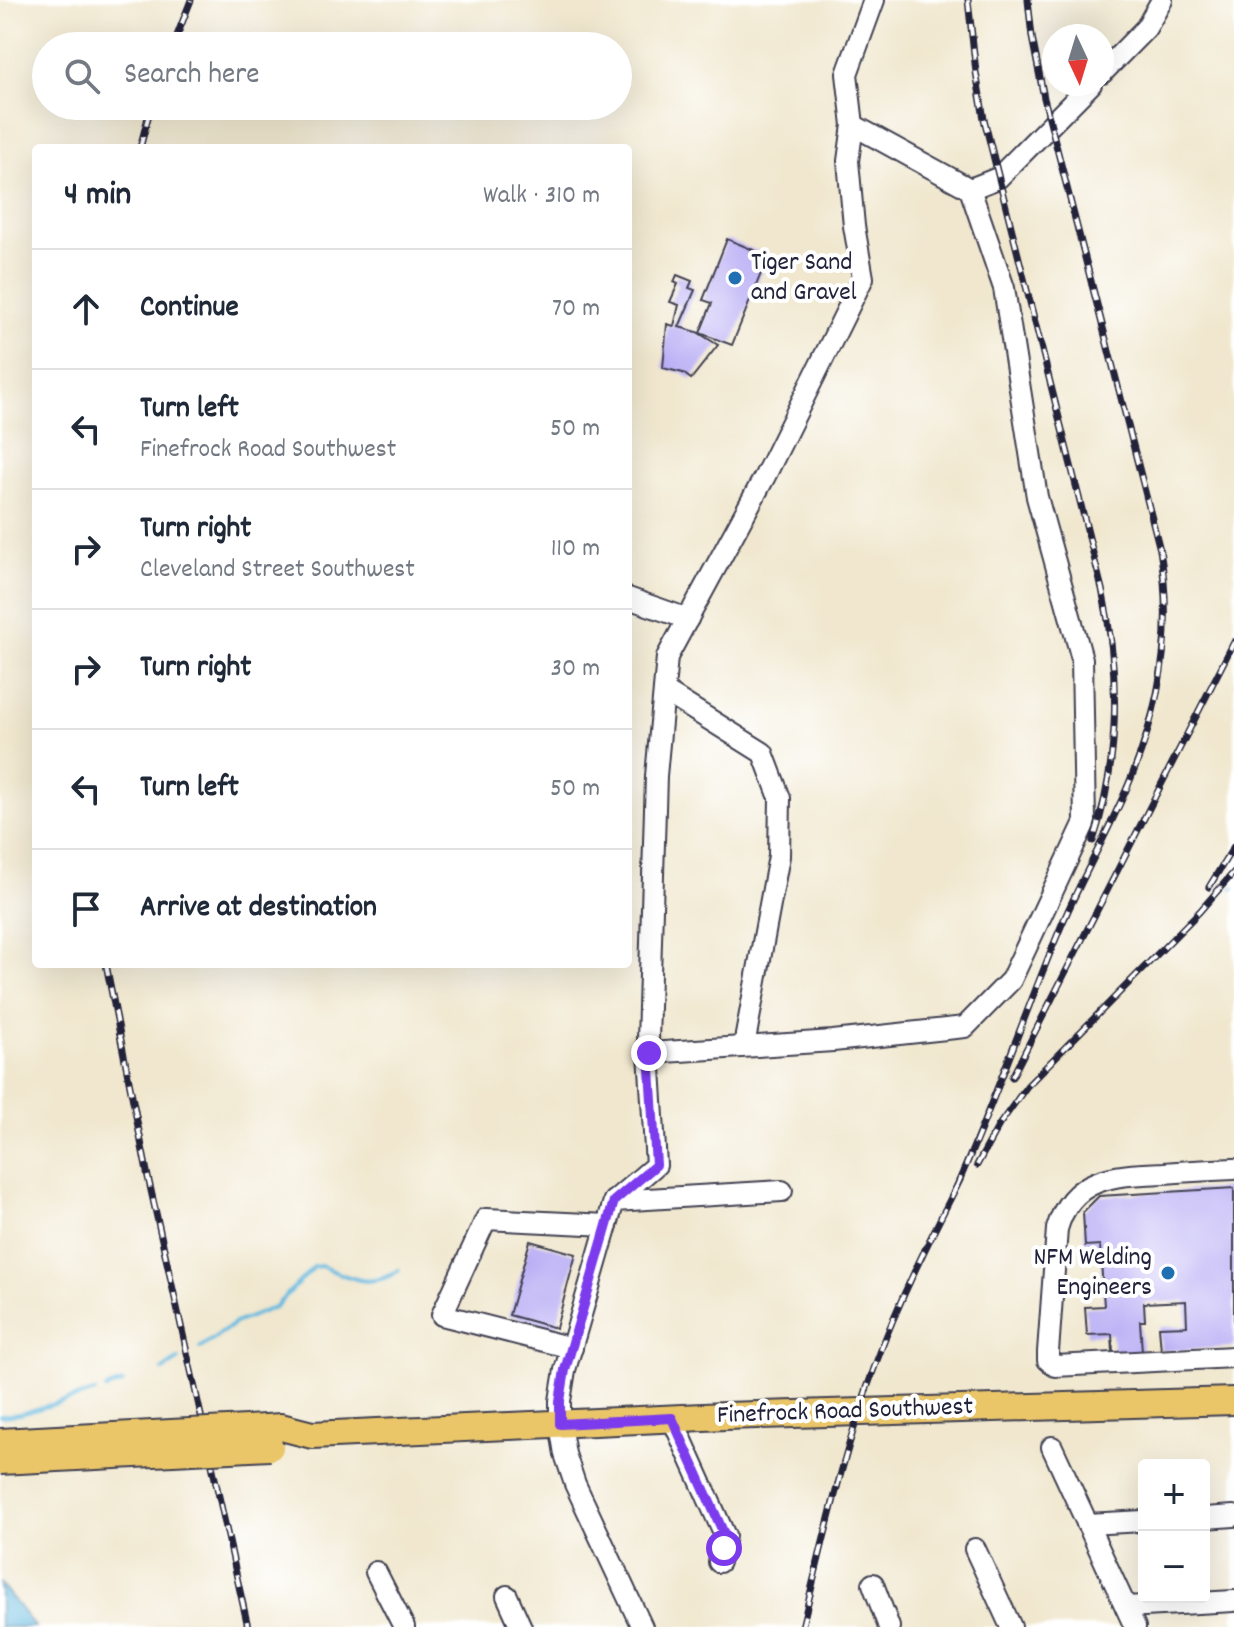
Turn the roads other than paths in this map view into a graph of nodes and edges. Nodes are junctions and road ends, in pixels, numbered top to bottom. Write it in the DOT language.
graph roads {
  1 [pos="874,0"];
  2 [pos="1162,0"];
  3 [pos="1114,61"];
  4 [pos="1079,96"];
  5 [pos="853,125"];
  6 [pos="970,189"];
  7 [pos="632,599"];
  8 [pos="688,619"];
  9 [pos="664,691"];
  10 [pos="744,1046"];
  11 [pos="649,1053"];
  12 [pos="1234,1169"];
  13 [pos="782,1191"];
  14 [pos="614,1201"];
  15 [pos="607,1225"];
  16 [pos="572,1348"];
  17 [pos="1234,1357"];
  18 [pos="1234,1401"];
  19 [pos="672,1418"];
  20 [pos="560,1424"];
  21 [pos="268,1438"];
  22 [pos="0,1442"];
  23 [pos="1052,1447"];
  24 [pos="0,1461"];
  25 [pos="1234,1516"];
  26 [pos="1210,1518"];
  27 [pos="1138,1521"];
  28 [pos="1087,1524"];
  29 [pos="975,1549"];
  30 [pos="719,1562"];
  31 [pos="376,1572"];
  32 [pos="873,1584"];
  33 [pos="507,1596"];
  34 [pos="1234,1601"];
  35 [pos="1126,1607"];
  36 [pos="404,1627"];
  37 [pos="521,1627"];
  38 [pos="642,1627"];
  39 [pos="889,1627"];
  40 [pos="1011,1627"];
  41 [pos="1135,1627"];
  1 -- 5 [label="street"];
  2 -- 3 [label="street"];
  4 -- 6 [label="street"];
  5 -- 6 [label="street"];
  5 -- 8 [label="street"];
  6 -- 10 [label="street"];
  7 -- 8 [label="street"];
  8 -- 9 [label="street"];
  9 -- 10 [label="street"];
  9 -- 11 [label="street"];
  10 -- 11 [label="street"];
  11 -- 14 [label="street"];
  12 -- 17 [label="street"];
  13 -- 14 [label="street"];
  14 -- 15 [label="street"];
  15 -- 16 [label="street"];
  15 -- 16 [label="street"];
  16 -- 20 [label="street"];
  18 -- 19 [label="main road, Finefrock Road Southwest"];
  19 -- 20 [label="main road, Finefrock Road Southwest"];
  19 -- 30 [label="street"];
  20 -- 21 [label="main road, Finefrock Road Southwest"];
  20 -- 38 [label="street"];
  21 -- 22 [label="main road, Finefrock Road Southwest, bridge"];
  21 -- 24 [label="main road, Finefrock Road Southwest, bridge"];
  23 -- 28 [label="street"];
  25 -- 26 [label="street"];
  27 -- 28 [label="street"];
  28 -- 35 [label="street"];
  29 -- 40 [label="street"];
  31 -- 36 [label="street"];
  32 -- 39 [label="street"];
  33 -- 37 [label="street"];
  34 -- 35 [label="street"];
  35 -- 41 [label="street"];
}
